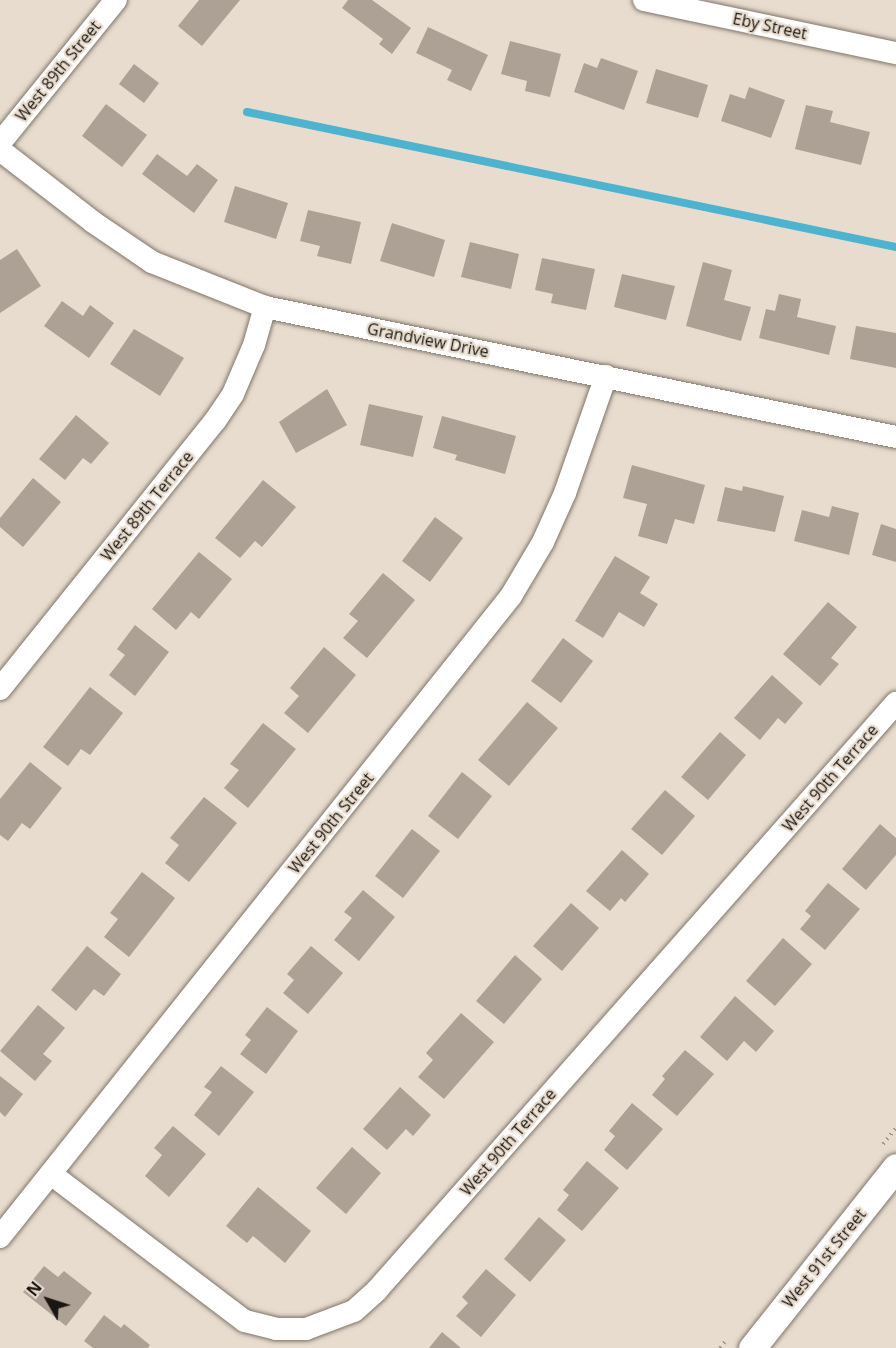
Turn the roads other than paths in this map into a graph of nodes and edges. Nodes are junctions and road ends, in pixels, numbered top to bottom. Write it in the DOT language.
graph roads {
  1 [pos="116,0"];
  2 [pos="649,1"];
  3 [pos="896,52"];
  4 [pos="0,143"];
  5 [pos="0,150"];
  6 [pos="265,307"];
  7 [pos="606,376"];
  8 [pos="896,437"];
  9 [pos="0,689"];
  10 [pos="896,704"];
  11 [pos="896,1167"];
  12 [pos="51,1174"];
  13 [pos="0,1237"];
  14 [pos="752,1348"];
  1 -- 4 [label="street, West 89th Street"];
  2 -- 3 [label="street, Eby Street"];
  5 -- 6 [label="street, Grandview Drive"];
  6 -- 7 [label="street, Grandview Drive"];
  6 -- 9 [label="street, West 89th Terrace"];
  7 -- 8 [label="street, Grandview Drive"];
  7 -- 12 [label="street, West 90th Street"];
  10 -- 12 [label="street, West 90th Terrace"];
  11 -- 14 [label="street, West 91st Street"];
  12 -- 13 [label="street, West 90th Street"];
}
